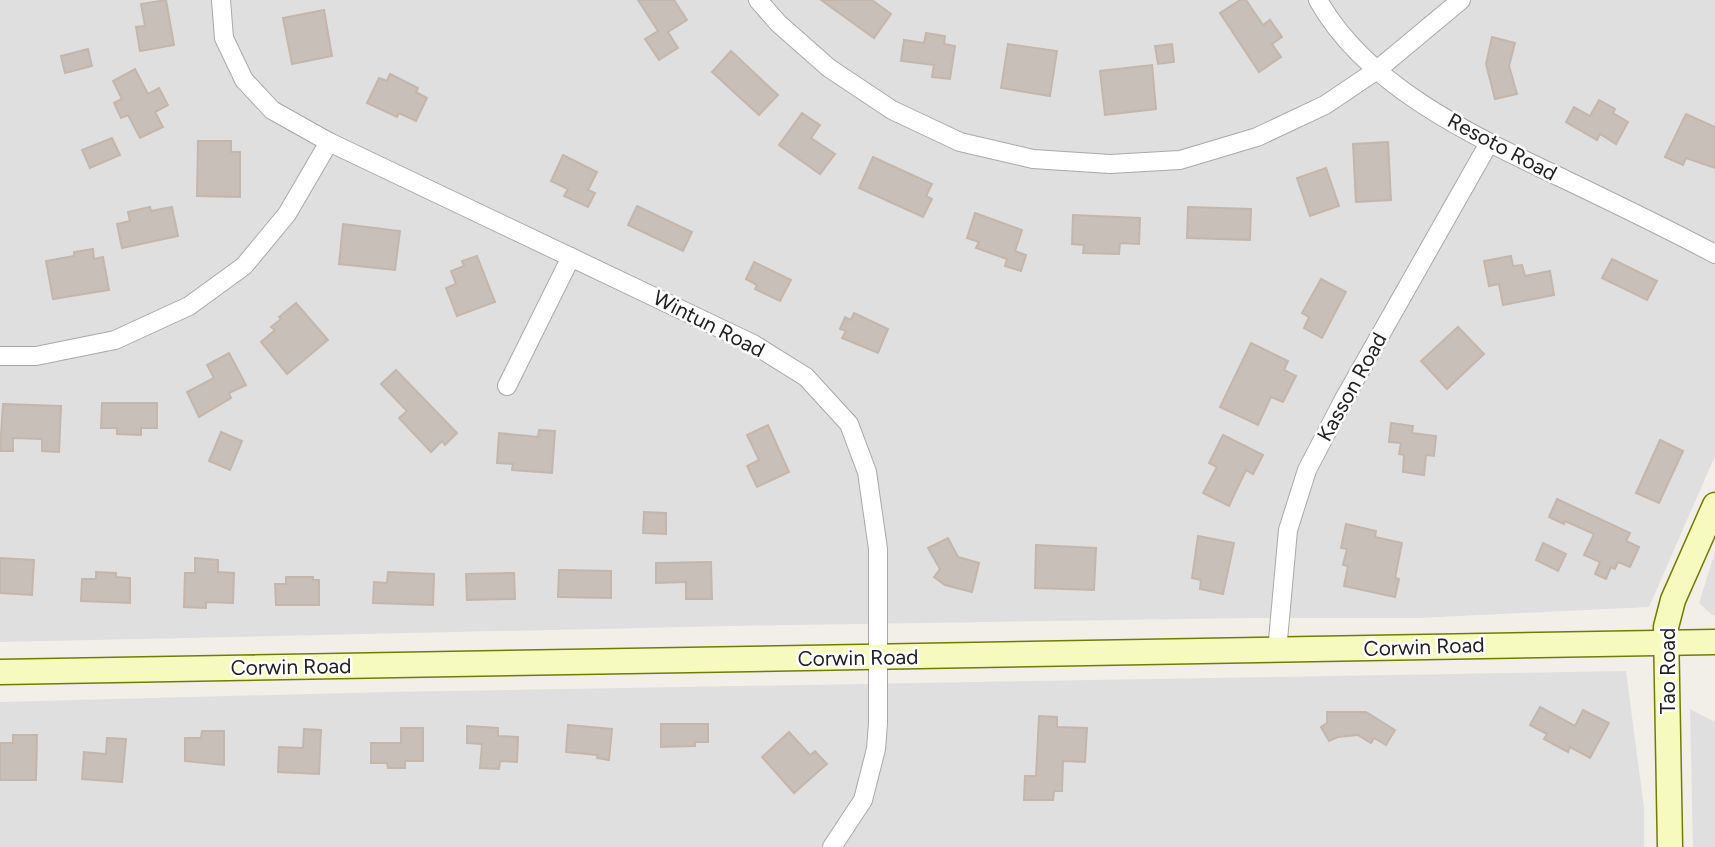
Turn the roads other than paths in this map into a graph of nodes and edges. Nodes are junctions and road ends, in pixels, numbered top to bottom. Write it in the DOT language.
graph roads {
  1 [pos="221,0"];
  2 [pos="758,0"];
  3 [pos="1318,0"];
  4 [pos="1461,0"];
  5 [pos="1377,70"];
  6 [pos="329,142"];
  7 [pos="1489,143"];
  8 [pos="1715,254"];
  9 [pos="571,257"];
  10 [pos="0,356"];
  11 [pos="507,386"];
  12 [pos="1715,505"];
  13 [pos="1667,642"];
  14 [pos="1715,642"];
  15 [pos="1277,651"];
  16 [pos="880,658"];
  17 [pos="0,673"];
  18 [pos="832,847"];
  19 [pos="1670,847"];
  1 -- 6 [label="street, Wintun Road"];
  2 -- 5 [label="street"];
  3 -- 5 [label="street, Resoto Road"];
  4 -- 5 [label="street"];
  5 -- 7 [label="street, Resoto Road"];
  6 -- 9 [label="street, Wintun Road"];
  6 -- 10 [label="street"];
  7 -- 8 [label="street, Resoto Road"];
  7 -- 15 [label="street, Kasson Road"];
  9 -- 11 [label="street"];
  9 -- 16 [label="street, Wintun Road"];
  12 -- 13 [label="main road, Tao Road"];
  13 -- 14 [label="main road, Corwin Road"];
  13 -- 15 [label="main road, Corwin Road"];
  13 -- 19 [label="main road, Tao Road"];
  15 -- 16 [label="main road, Corwin Road"];
  16 -- 17 [label="main road, Corwin Road"];
  16 -- 18 [label="street, Wintun Road"];
}
